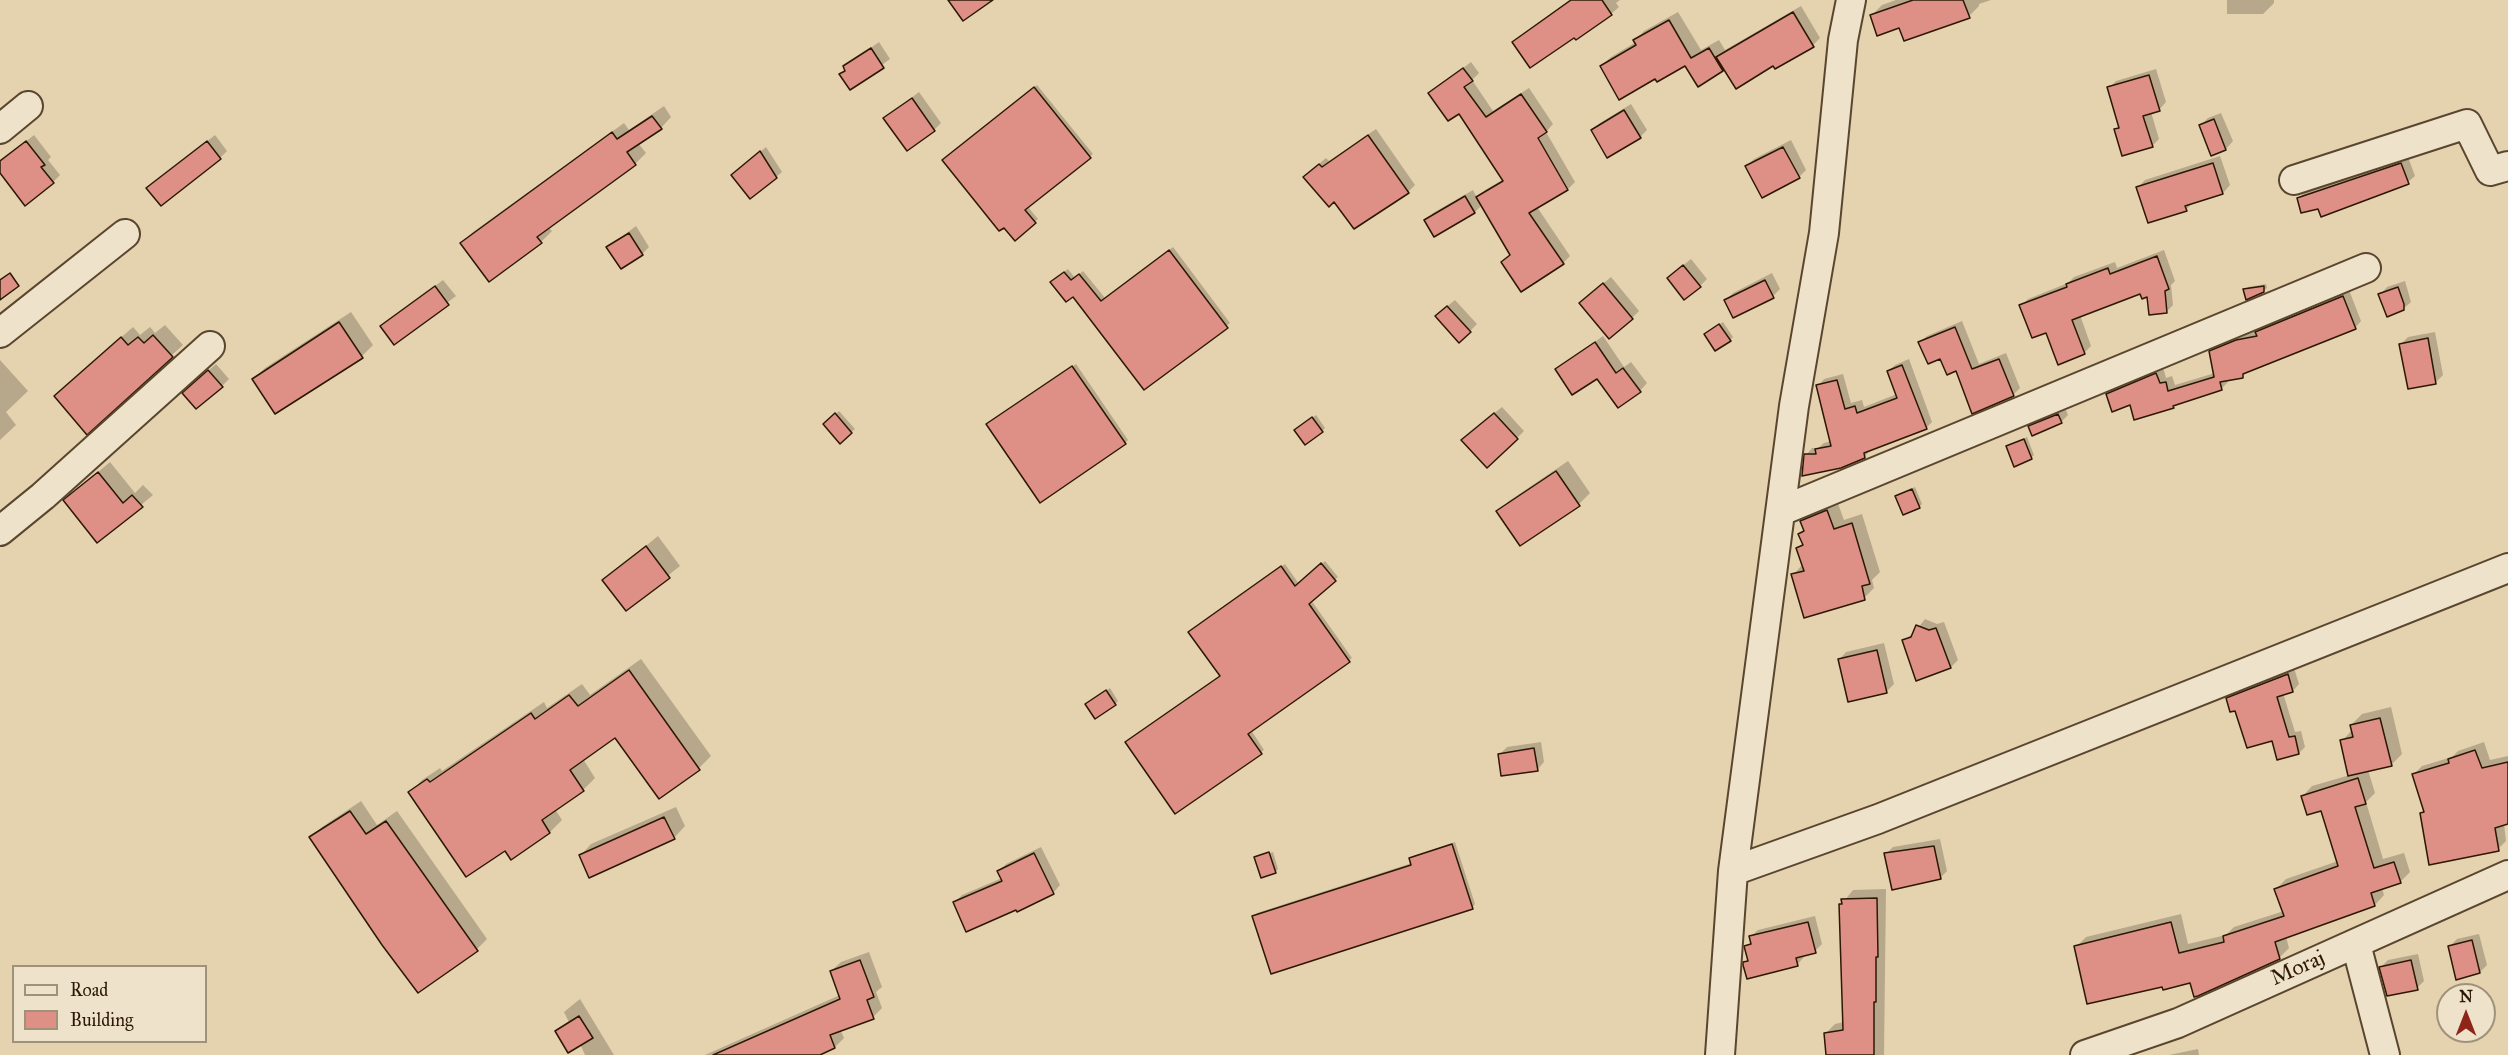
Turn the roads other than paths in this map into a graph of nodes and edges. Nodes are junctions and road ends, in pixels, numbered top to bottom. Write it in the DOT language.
graph roads {
  1 [pos="1851,0"];
  2 [pos="28,106"];
  3 [pos="0,129"];
  4 [pos="2508,166"];
  5 [pos="2294,180"];
  6 [pos="125,234"];
  7 [pos="2366,268"];
  8 [pos="0,333"];
  9 [pos="210,346"];
  10 [pos="1781,512"];
  11 [pos="0,531"];
  12 [pos="2508,568"];
  13 [pos="1733,871"];
  14 [pos="2508,875"];
  15 [pos="2356,944"];
  16 [pos="1720,1055"];
  17 [pos="2085,1055"];
  18 [pos="2385,1055"];
  1 -- 10 [label="street"];
  2 -- 3 [label="street"];
  4 -- 5 [label="street"];
  6 -- 8 [label="street"];
  7 -- 10 [label="street"];
  9 -- 11 [label="street"];
  10 -- 13 [label="street"];
  12 -- 13 [label="street"];
  13 -- 16 [label="street"];
  14 -- 15 [label="street, Moraj"];
  15 -- 17 [label="street, Moraj"];
  15 -- 18 [label="street"];
}
